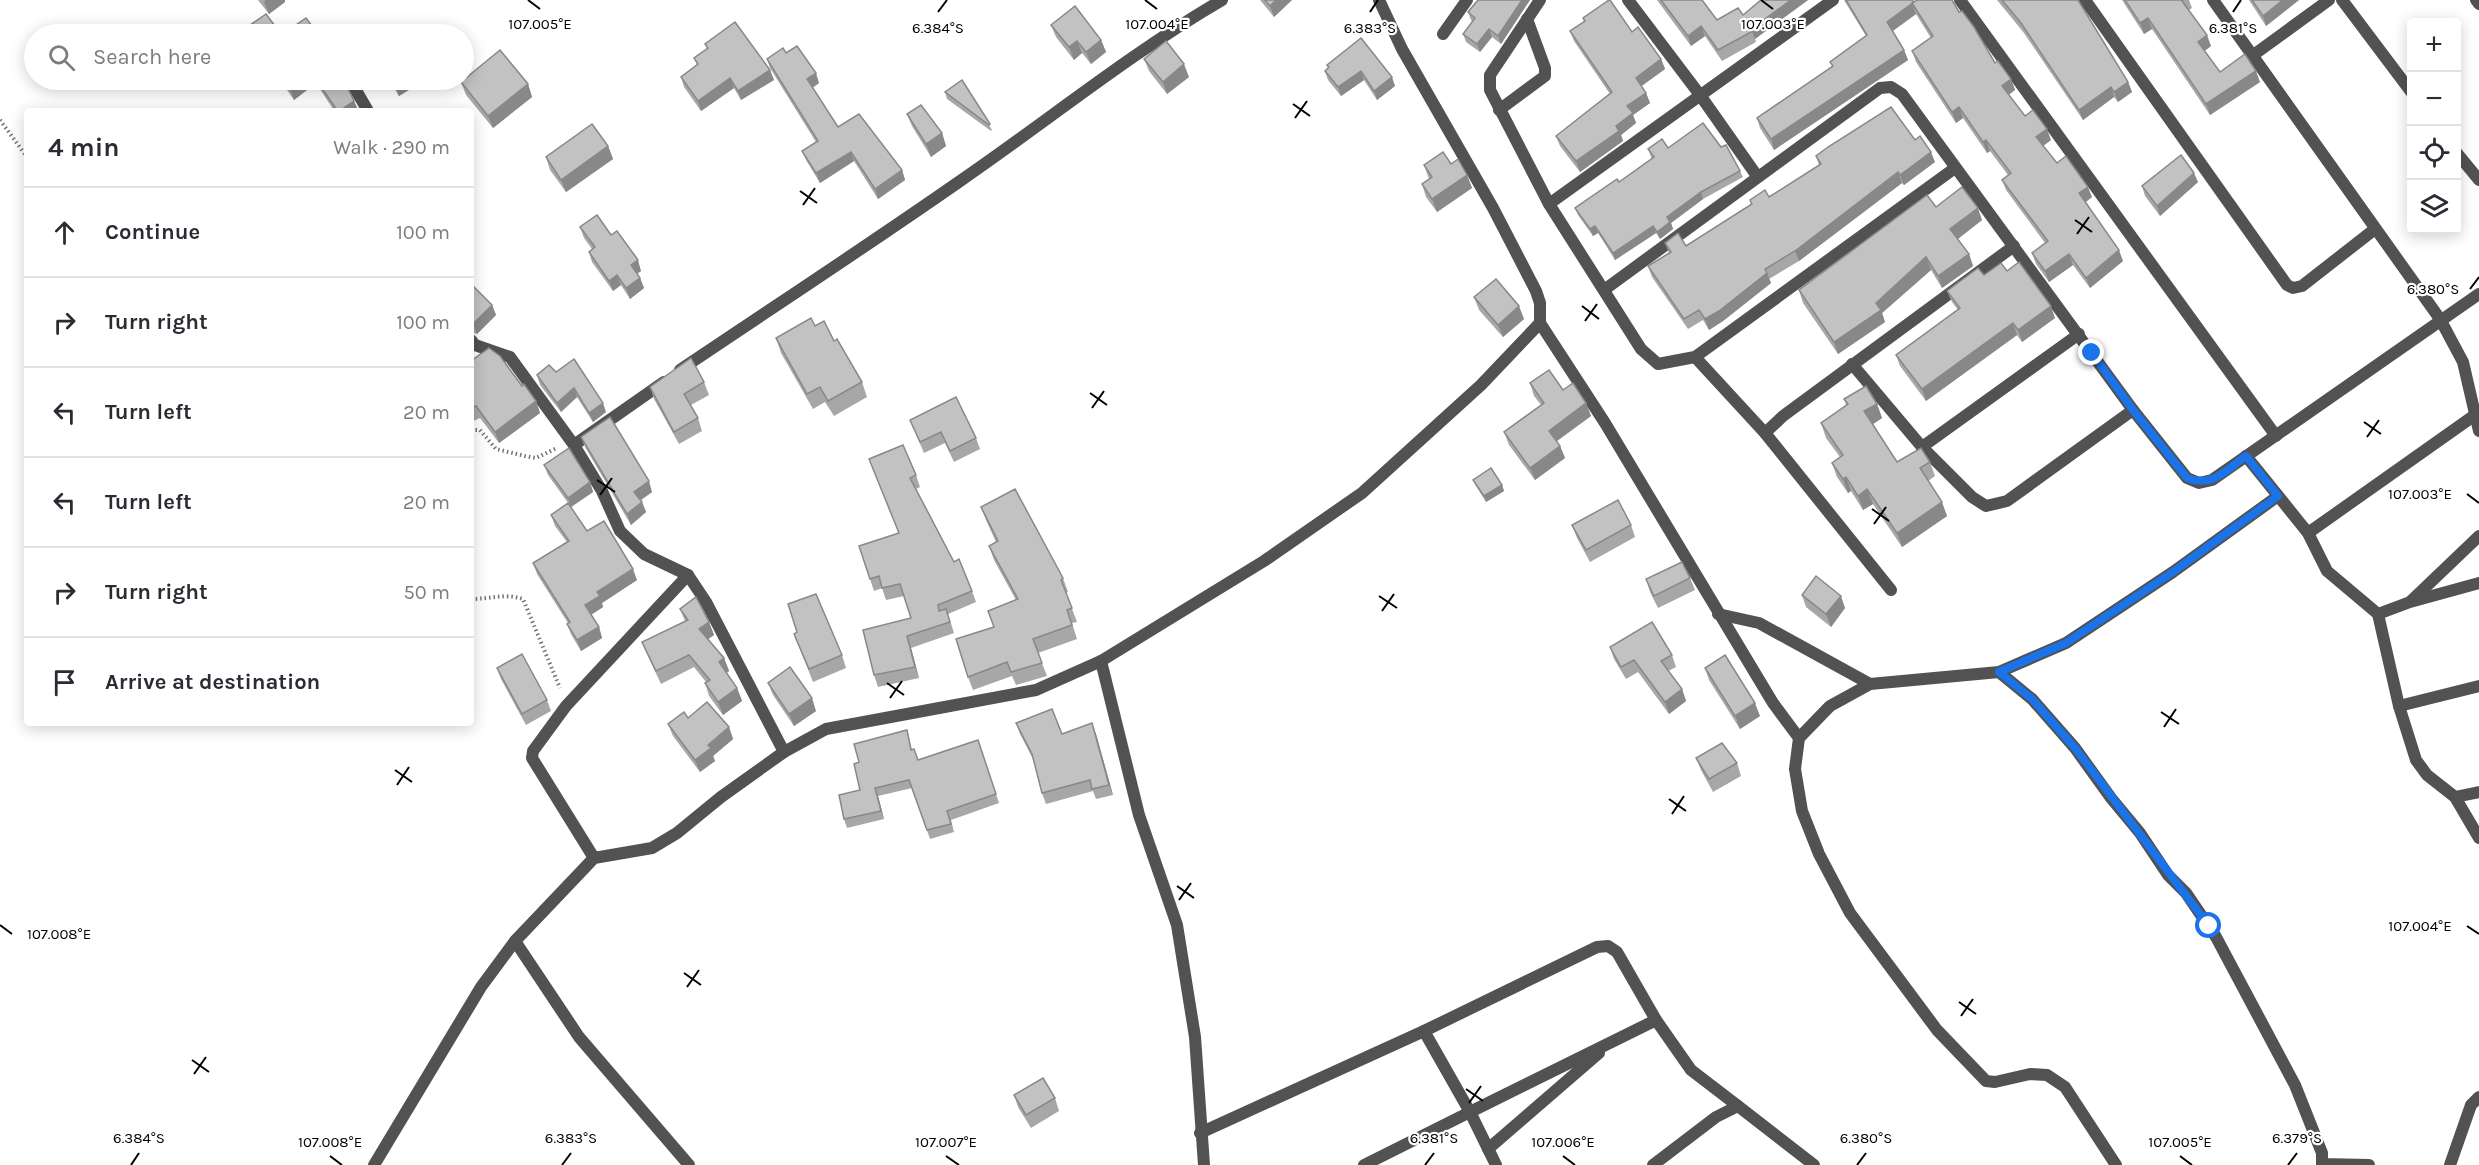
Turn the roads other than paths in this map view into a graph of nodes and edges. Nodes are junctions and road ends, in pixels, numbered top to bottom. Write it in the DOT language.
graph roads {
  1 [pos="1379,0"];
  2 [pos="1450,0"];
  3 [pos="1540,0"];
  4 [pos="1628,0"];
  5 [pos="1833,0"];
  6 [pos="1960,0"];
  7 [pos="2085,0"];
  8 [pos="2213,0"];
  9 [pos="2329,0"];
  10 [pos="2342,0"];
  11 [pos="2476,0"];
  12 [pos="1218,1"];
  13 [pos="2479,4"];
  14 [pos="1463,5"];
  15 [pos="1527,19"];
  16 [pos="1443,33"];
  17 [pos="2252,56"];
  18 [pos="2407,86"];
  19 [pos="356,90"];
  20 [pos="1700,95"];
  21 [pos="366,108"];
  22 [pos="1499,110"];
  23 [pos="2461,157"];
  24 [pos="1955,168"];
  25 [pos="1757,176"];
  26 [pos="2479,180"];
  27 [pos="1549,204"];
  28 [pos="2375,229"];
  29 [pos="2013,246"];
  30 [pos="1604,290"];
  31 [pos="2479,294"];
  32 [pos="2440,319"];
  33 [pos="1540,323"];
  34 [pos="2079,334"];
  35 [pos="474,344"];
  36 [pos="1695,357"];
  37 [pos="1852,364"];
  38 [pos="2133,410"];
  39 [pos="2475,415"];
  40 [pos="2479,431"];
  41 [pos="1765,433"];
  42 [pos="2276,436"];
  43 [pos="572,443"];
  44 [pos="1922,447"];
  45 [pos="2246,456"];
  46 [pos="2278,496"];
  47 [pos="2308,533"];
  48 [pos="2479,536"];
  49 [pos="688,575"];
  50 [pos="2479,584"];
  51 [pos="1891,590"];
  52 [pos="2410,602"];
  53 [pos="1718,614"];
  54 [pos="2378,614"];
  55 [pos="1101,661"];
  56 [pos="1999,672"];
  57 [pos="1870,684"];
  58 [pos="2479,686"];
  59 [pos="2399,706"];
  60 [pos="1799,738"];
  61 [pos="784,752"];
  62 [pos="2479,792"];
  63 [pos="2455,797"];
  64 [pos="2479,838"];
  65 [pos="594,858"];
  66 [pos="515,940"];
  67 [pos="1656,1020"];
  68 [pos="1424,1031"];
  69 [pos="1614,1041"];
  70 [pos="2479,1096"];
  71 [pos="1738,1106"];
  72 [pos="1470,1112"];
  73 [pos="1200,1133"];
  74 [pos="1488,1149"];
  75 [pos="374,1165"];
  76 [pos="689,1165"];
  77 [pos="1204,1165"];
  78 [pos="1364,1165"];
  79 [pos="1496,1165"];
  80 [pos="1653,1165"];
  81 [pos="1814,1165"];
  82 [pos="2116,1165"];
  83 [pos="2322,1165"];
  84 [pos="2369,1165"];
  85 [pos="2450,1165"];
  1 -- 33 [label="street"];
  2 -- 14 [label="street"];
  3 -- 15 [label="street"];
  4 -- 20 [label="street"];
  5 -- 20 [label="street"];
  6 -- 42 [label="street"];
  7 -- 28 [label="street"];
  8 -- 17 [label="street"];
  9 -- 17 [label="street"];
  10 -- 18 [label="street"];
  11 -- 13 [label="street"];
  12 -- 43 [label="street"];
  14 -- 16 [label="street"];
  15 -- 22 [label="street"];
  15 -- 22 [label="street"];
  17 -- 28 [label="street"];
  19 -- 21 [label="street"];
  20 -- 25 [label="street"];
  20 -- 27 [label="street"];
  22 -- 27 [label="street"];
  23 -- 26 [label="street"];
  24 -- 25 [label="street"];
  24 -- 29 [label="street"];
  24 -- 36 [label="street"];
  25 -- 30 [label="street"];
  27 -- 30 [label="street"];
  28 -- 32 [label="street"];
  29 -- 34 [label="street"];
  29 -- 37 [label="street"];
  30 -- 36 [label="street"];
  31 -- 32 [label="street"];
  32 -- 39 [label="street"];
  32 -- 42 [label="street"];
  33 -- 53 [label="street"];
  33 -- 55 [label="street"];
  34 -- 38 [label="street"];
  34 -- 44 [label="street"];
  35 -- 43 [label="street"];
  36 -- 41 [label="street"];
  37 -- 41 [label="street"];
  37 -- 44 [label="street"];
  38 -- 44 [label="street"];
  38 -- 45 [label="street"];
  39 -- 40 [label="street"];
  39 -- 47 [label="street"];
  41 -- 51 [label="street"];
  42 -- 45 [label="street"];
  43 -- 49 [label="street"];
  45 -- 46 [label="street"];
  46 -- 47 [label="street"];
  46 -- 56 [label="street"];
  47 -- 54 [label="street"];
  48 -- 52 [label="street"];
  49 -- 61 [label="street"];
  49 -- 65 [label="street"];
  50 -- 52 [label="street"];
  52 -- 54 [label="street"];
  53 -- 57 [label="street"];
  53 -- 60 [label="street"];
  54 -- 59 [label="street"];
  55 -- 61 [label="street"];
  55 -- 73 [label="street"];
  56 -- 57 [label="street"];
  56 -- 83 [label="street"];
  57 -- 60 [label="street"];
  58 -- 59 [label="street"];
  59 -- 63 [label="street"];
  60 -- 82 [label="street"];
  61 -- 65 [label="street"];
  62 -- 63 [label="street"];
  63 -- 64 [label="street"];
  65 -- 66 [label="street"];
  66 -- 75 [label="street"];
  66 -- 76 [label="street"];
  67 -- 68 [label="street"];
  67 -- 69 [label="street"];
  67 -- 71 [label="street"];
  68 -- 72 [label="street"];
  68 -- 73 [label="street"];
  69 -- 72 [label="street"];
  69 -- 74 [label="street"];
  70 -- 85 [label="street"];
  71 -- 80 [label="street"];
  71 -- 81 [label="street"];
  72 -- 74 [label="street"];
  72 -- 78 [label="street"];
  73 -- 77 [label="street"];
  74 -- 79 [label="street"];
  83 -- 84 [label="street"];
}
